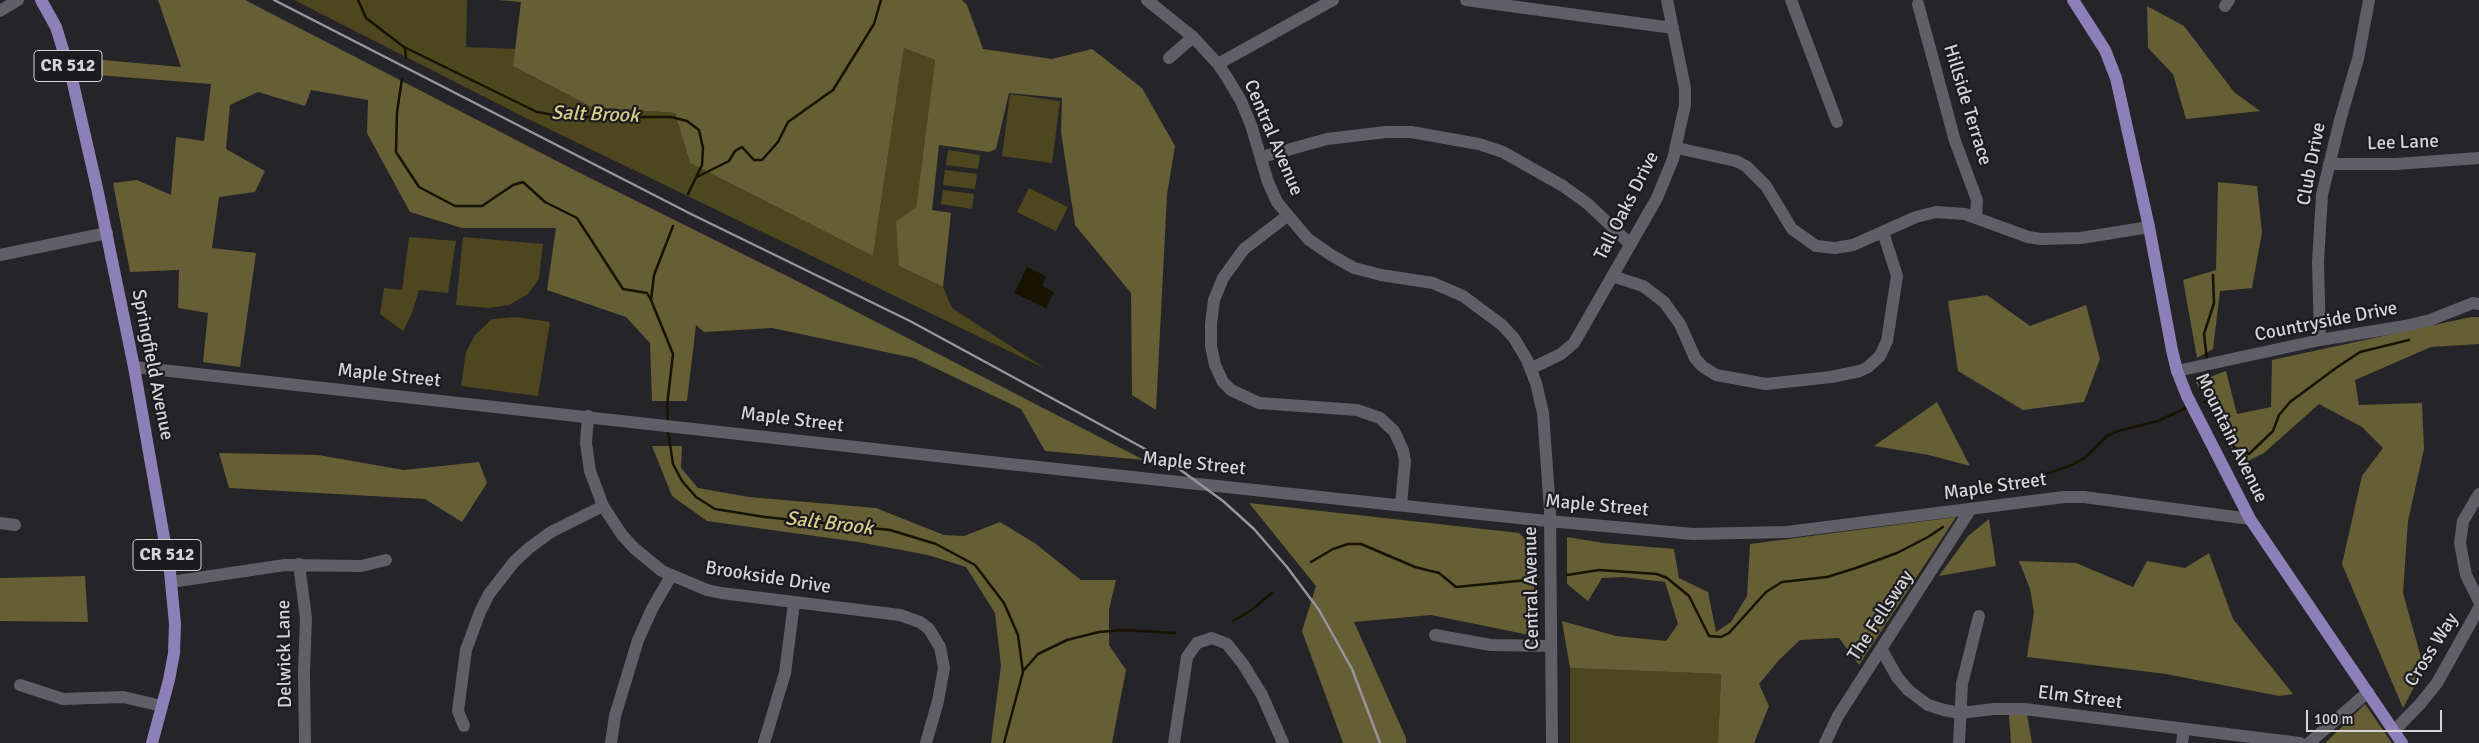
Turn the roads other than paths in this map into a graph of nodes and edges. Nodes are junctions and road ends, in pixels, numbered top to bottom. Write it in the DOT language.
graph roads {
  1 [pos="18,0"];
  2 [pos="41,0"];
  3 [pos="1147,0"];
  4 [pos="1333,0"];
  5 [pos="1466,0"];
  6 [pos="1667,0"];
  7 [pos="1791,0"];
  8 [pos="2073,0"];
  9 [pos="2369,0"];
  10 [pos="1498,1"];
  11 [pos="1918,4"];
  12 [pos="0,11"];
  13 [pos="1673,28"];
  14 [pos="1193,37"];
  15 [pos="1169,58"];
  16 [pos="1218,64"];
  17 [pos="1838,122"];
  18 [pos="1677,148"];
  19 [pos="1262,157"];
  20 [pos="2479,158"];
  21 [pos="2328,164"];
  22 [pos="1287,216"];
  23 [pos="1976,218"];
  24 [pos="2149,227"];
  25 [pos="1883,232"];
  26 [pos="107,233"];
  27 [pos="1630,244"];
  28 [pos="0,255"];
  29 [pos="1612,276"];
  30 [pos="2479,304"];
  31 [pos="2320,340"];
  32 [pos="134,367"];
  33 [pos="1532,368"];
  34 [pos="2177,371"];
  35 [pos="588,416"];
  36 [pos="2479,494"];
  37 [pos="1401,505"];
  38 [pos="603,506"];
  39 [pos="1970,510"];
  40 [pos="2250,519"];
  41 [pos="1550,521"];
  42 [pos="0,524"];
  43 [pos="16,525"];
  44 [pos="386,560"];
  45 [pos="299,564"];
  46 [pos="671,576"];
  47 [pos="171,582"];
  48 [pos="2479,601"];
  49 [pos="794,604"];
  50 [pos="2479,608"];
  51 [pos="1979,616"];
  52 [pos="1435,635"];
  53 [pos="1552,646"];
  54 [pos="1882,650"];
  55 [pos="20,685"];
  56 [pos="2368,692"];
  57 [pos="162,706"];
  58 [pos="1960,713"];
  59 [pos="464,726"];
  60 [pos="2184,730"];
  61 [pos="2394,731"];
  62 [pos="152,743"];
  63 [pos="306,743"];
  64 [pos="611,743"];
  65 [pos="764,743"];
  66 [pos="926,743"];
  67 [pos="1174,743"];
  68 [pos="1283,743"];
  69 [pos="1552,743"];
  70 [pos="1825,743"];
  71 [pos="1959,743"];
  72 [pos="2182,743"];
  73 [pos="2300,743"];
  74 [pos="2309,743"];
  75 [pos="2402,743"];
  1 -- 12 [label="street"];
  2 -- 26 [label="main road, Springfield Avenue / CR 512"];
  3 -- 14 [label="street, Central Avenue"];
  4 -- 16 [label="street"];
  5 -- 10 [label="street"];
  6 -- 13 [label="street, Tall Oaks Drive"];
  7 -- 17 [label="street"];
  8 -- 24 [label="main road, Mountain Avenue"];
  9 -- 21 [label="street, Club Drive"];
  10 -- 13 [label="street"];
  11 -- 23 [label="street, Hillside Terrace"];
  13 -- 18 [label="street, Tall Oaks Drive"];
  14 -- 15 [label="street"];
  14 -- 16 [label="street, Central Avenue"];
  16 -- 19 [label="street, Central Avenue"];
  18 -- 25 [label="street"];
  18 -- 27 [label="street, Tall Oaks Drive"];
  19 -- 22 [label="street, Central Avenue"];
  19 -- 27 [label="street"];
  20 -- 21 [label="street, Lee Lane"];
  21 -- 31 [label="street, Club Drive"];
  22 -- 33 [label="street, Central Avenue"];
  22 -- 37 [label="street"];
  23 -- 24 [label="street"];
  23 -- 25 [label="street"];
  24 -- 34 [label="main road, Mountain Avenue"];
  25 -- 29 [label="street"];
  26 -- 28 [label="street"];
  26 -- 32 [label="main road, Springfield Avenue / CR 512"];
  27 -- 29 [label="street, Tall Oaks Drive"];
  29 -- 33 [label="street, Tall Oaks Drive"];
  30 -- 31 [label="street, Countryside Drive"];
  31 -- 34 [label="street, Countryside Drive"];
  32 -- 35 [label="street, Maple Street"];
  32 -- 47 [label="main road, Springfield Avenue / CR 512"];
  33 -- 41 [label="street, Central Avenue"];
  34 -- 40 [label="main road, Mountain Avenue"];
  35 -- 37 [label="street, Maple Street"];
  35 -- 38 [label="street, Brookside Drive"];
  36 -- 48 [label="street"];
  37 -- 41 [label="street, Maple Street"];
  38 -- 46 [label="street, Brookside Drive"];
  38 -- 59 [label="street"];
  39 -- 40 [label="street, Maple Street"];
  39 -- 41 [label="street, Maple Street"];
  39 -- 54 [label="street, The Fellsway"];
  40 -- 56 [label="main road, Mountain Avenue"];
  41 -- 53 [label="street, Central Avenue"];
  42 -- 43 [label="street"];
  44 -- 45 [label="street"];
  45 -- 47 [label="street"];
  45 -- 63 [label="street, Delwick Lane"];
  46 -- 49 [label="street, Brookside Drive"];
  46 -- 64 [label="street"];
  47 -- 57 [label="main road, Springfield Avenue / CR 512"];
  49 -- 65 [label="street"];
  49 -- 66 [label="street, Brookside Drive"];
  50 -- 61 [label="street, Cross Way"];
  51 -- 58 [label="street"];
  52 -- 53 [label="street"];
  53 -- 69 [label="street, Central Avenue"];
  54 -- 58 [label="street, Elm Street"];
  54 -- 70 [label="street, The Fellsway"];
  55 -- 57 [label="street"];
  56 -- 61 [label="main road, Mountain Avenue"];
  56 -- 74 [label="street"];
  57 -- 62 [label="main road, Springfield Avenue / CR 512"];
  58 -- 60 [label="street, Elm Street"];
  58 -- 71 [label="street"];
  60 -- 72 [label="street"];
  60 -- 73 [label="street, Elm Street"];
  61 -- 75 [label="main road, Mountain Avenue"];
  67 -- 68 [label="street"];
}
